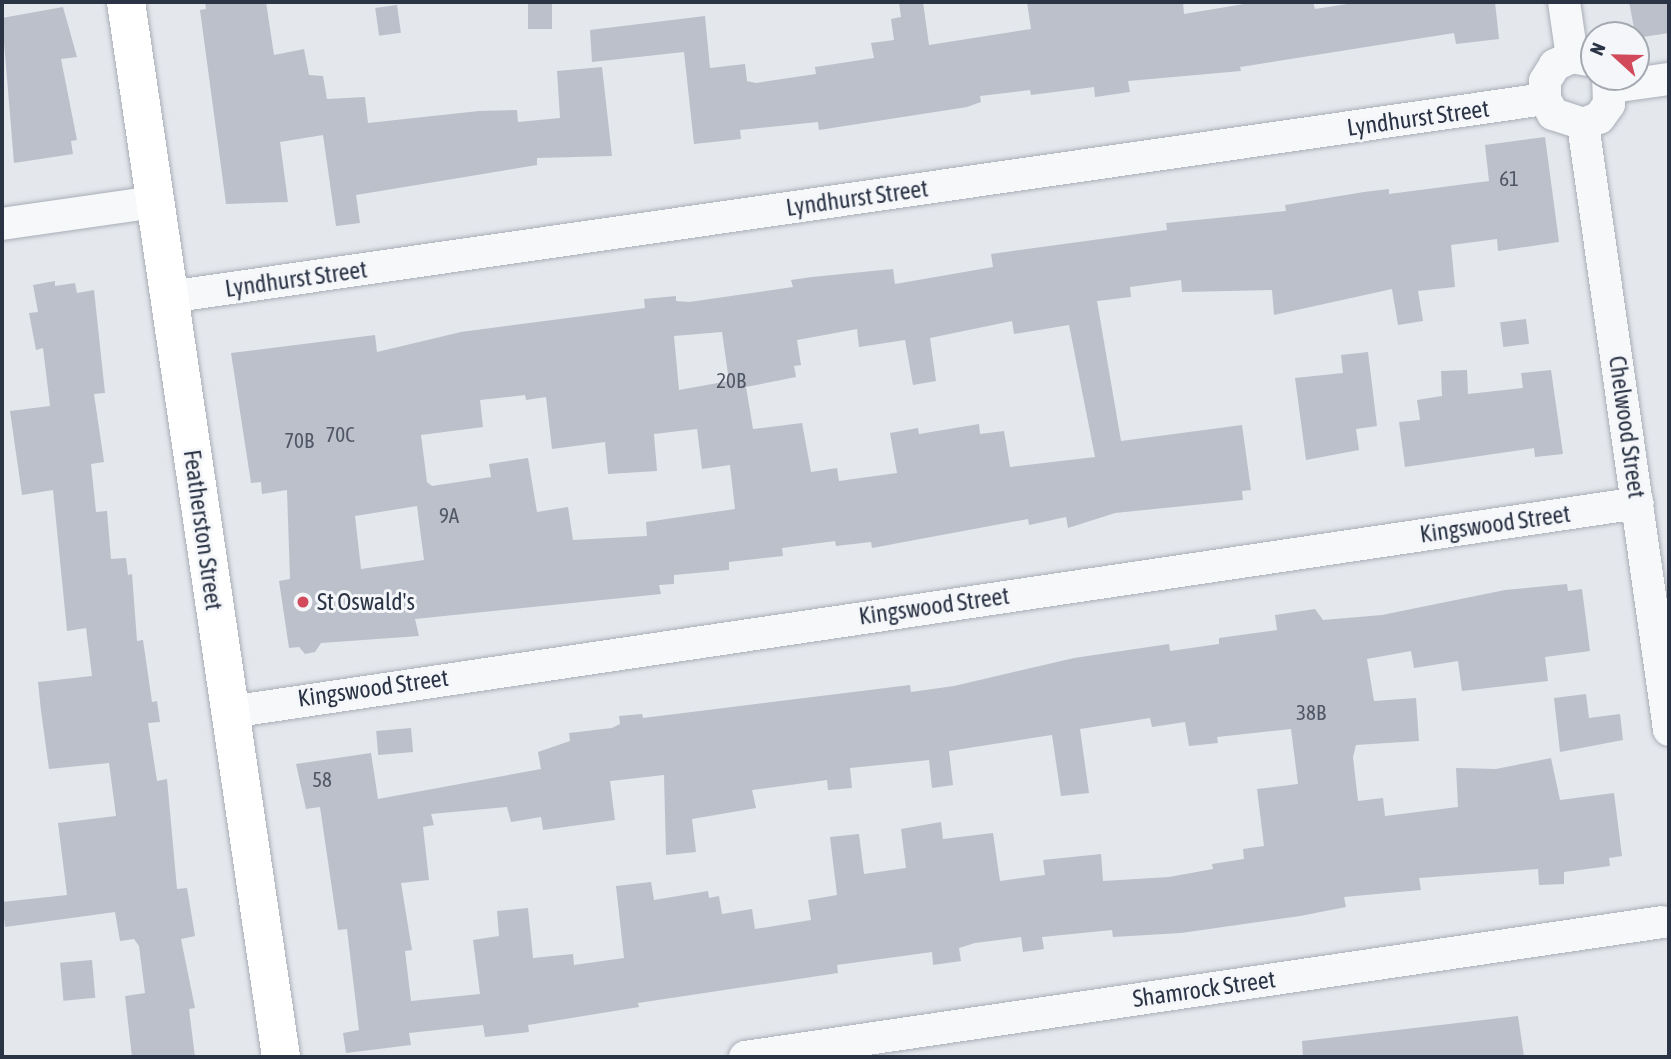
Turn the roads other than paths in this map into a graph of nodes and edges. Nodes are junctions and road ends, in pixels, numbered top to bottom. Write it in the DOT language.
graph roads {
  1 [pos="126,2"];
  2 [pos="1564,2"];
  3 [pos="1580,50"];
  4 [pos="1580,60"];
  5 [pos="1669,79"];
  6 [pos="1650,80"];
  7 [pos="1607,91"];
  8 [pos="1545,99"];
  9 [pos="1583,124"];
  10 [pos="155,202"];
  11 [pos="2,224"];
  12 [pos="169,297"];
  13 [pos="1638,503"];
  14 [pos="230,712"];
  15 [pos="1669,730"];
  16 [pos="1667,919"];
  17 [pos="281,1057"];
  18 [pos="745,1057"];
  1 -- 10 [label="main road, Featherston Street"];
  2 -- 3 [label="street"];
  4 -- 8 [label="street"];
  5 -- 6 [label="street"];
  7 -- 9 [label="street"];
  8 -- 9 [label="street"];
  8 -- 12 [label="street, Lyndhurst Street"];
  9 -- 13 [label="street, Chelwood Street"];
  10 -- 11 [label="street"];
  10 -- 12 [label="main road, Featherston Street"];
  12 -- 14 [label="main road, Featherston Street"];
  13 -- 14 [label="street, Kingswood Street"];
  13 -- 15 [label="street, Chelwood Street"];
  14 -- 17 [label="main road, Featherston Street"];
  16 -- 18 [label="street, Shamrock Street"];
}
